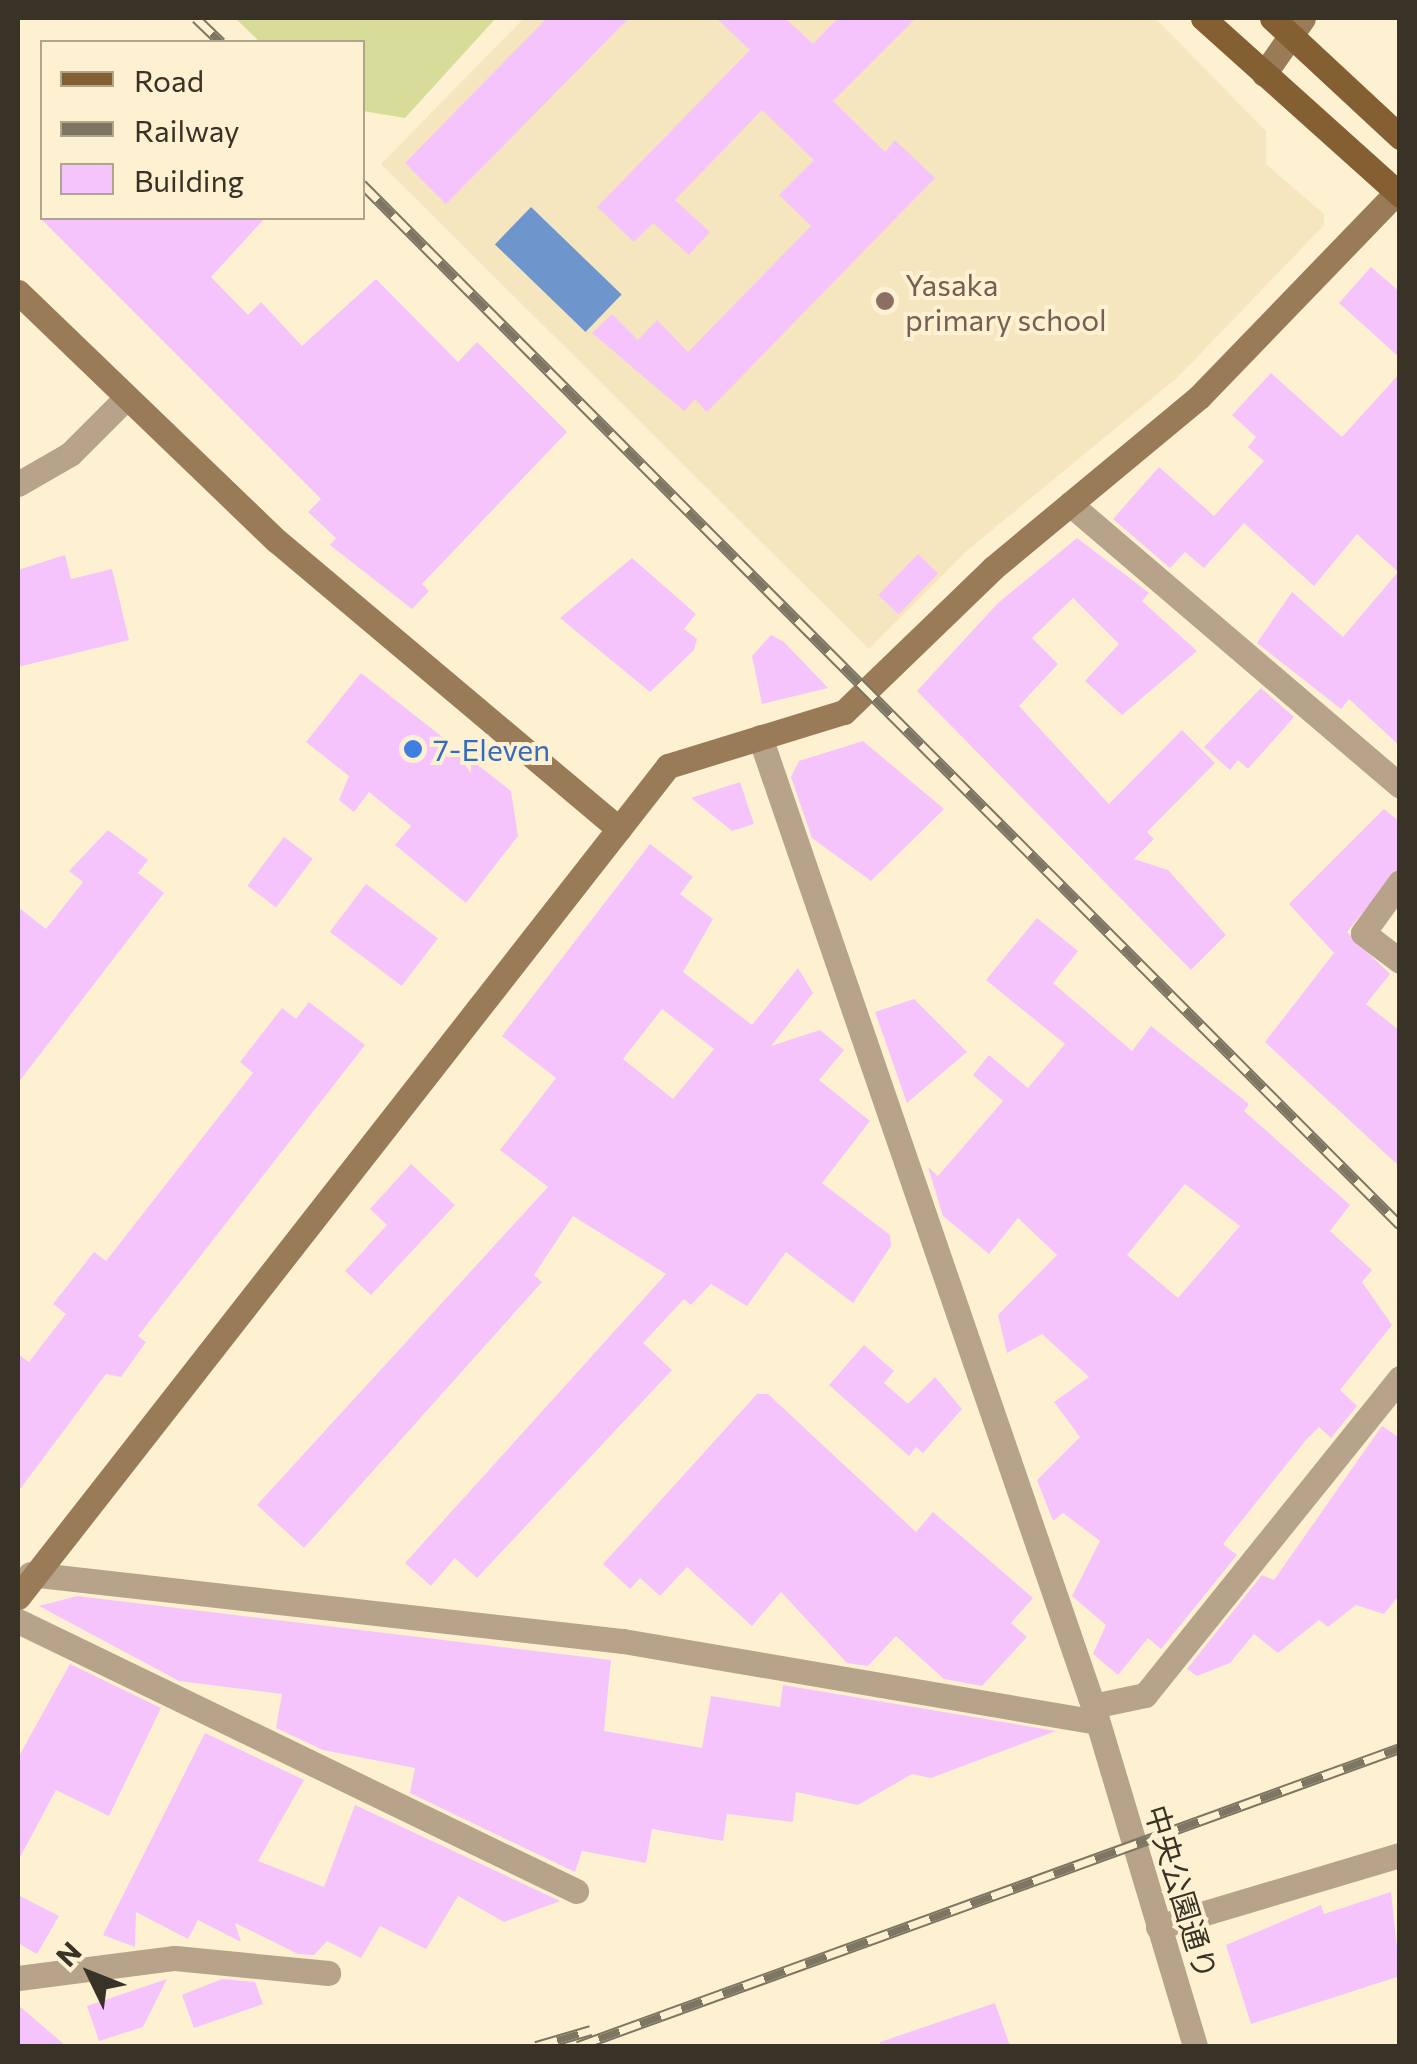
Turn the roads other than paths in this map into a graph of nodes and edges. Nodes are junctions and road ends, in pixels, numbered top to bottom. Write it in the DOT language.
graph roads {
  1 [pos="1203,18"];
  2 [pos="1272,18"];
  3 [pos="1299,28"];
  4 [pos="1264,74"];
  5 [pos="1400,137"];
  6 [pos="1398,192"];
  7 [pos="18,292"];
  8 [pos="125,399"];
  9 [pos="18,484"];
  10 [pos="1070,504"];
  11 [pos="760,737"];
  12 [pos="1400,786"];
  13 [pos="619,829"];
  14 [pos="1400,882"];
  15 [pos="1400,960"];
  16 [pos="1395,1393"];
  17 [pos="30,1574"];
  18 [pos="18,1597"];
  19 [pos="18,1621"];
  20 [pos="1095,1714"];
  21 [pos="1400,1855"];
  22 [pos="576,1891"];
  23 [pos="1158,1927"];
  24 [pos="328,1973"];
  25 [pos="18,1978"];
  26 [pos="1196,2046"];
  1 -- 4 [label="main road"];
  2 -- 3 [label="main road"];
  3 -- 4 [label="street"];
  3 -- 5 [label="main road"];
  4 -- 6 [label="main road"];
  6 -- 10 [label="street"];
  7 -- 8 [label="street"];
  8 -- 9 [label="street"];
  8 -- 13 [label="street"];
  10 -- 11 [label="street"];
  10 -- 12 [label="street"];
  11 -- 13 [label="street"];
  11 -- 20 [label="street, 中央公園通り"];
  13 -- 17 [label="street"];
  14 -- 15 [label="street"];
  16 -- 20 [label="street"];
  17 -- 18 [label="street"];
  17 -- 20 [label="street"];
  19 -- 22 [label="street"];
  20 -- 23 [label="street, 中央公園通り"];
  21 -- 23 [label="street"];
  23 -- 26 [label="street, 中央公園通り"];
  24 -- 25 [label="street"];
}
